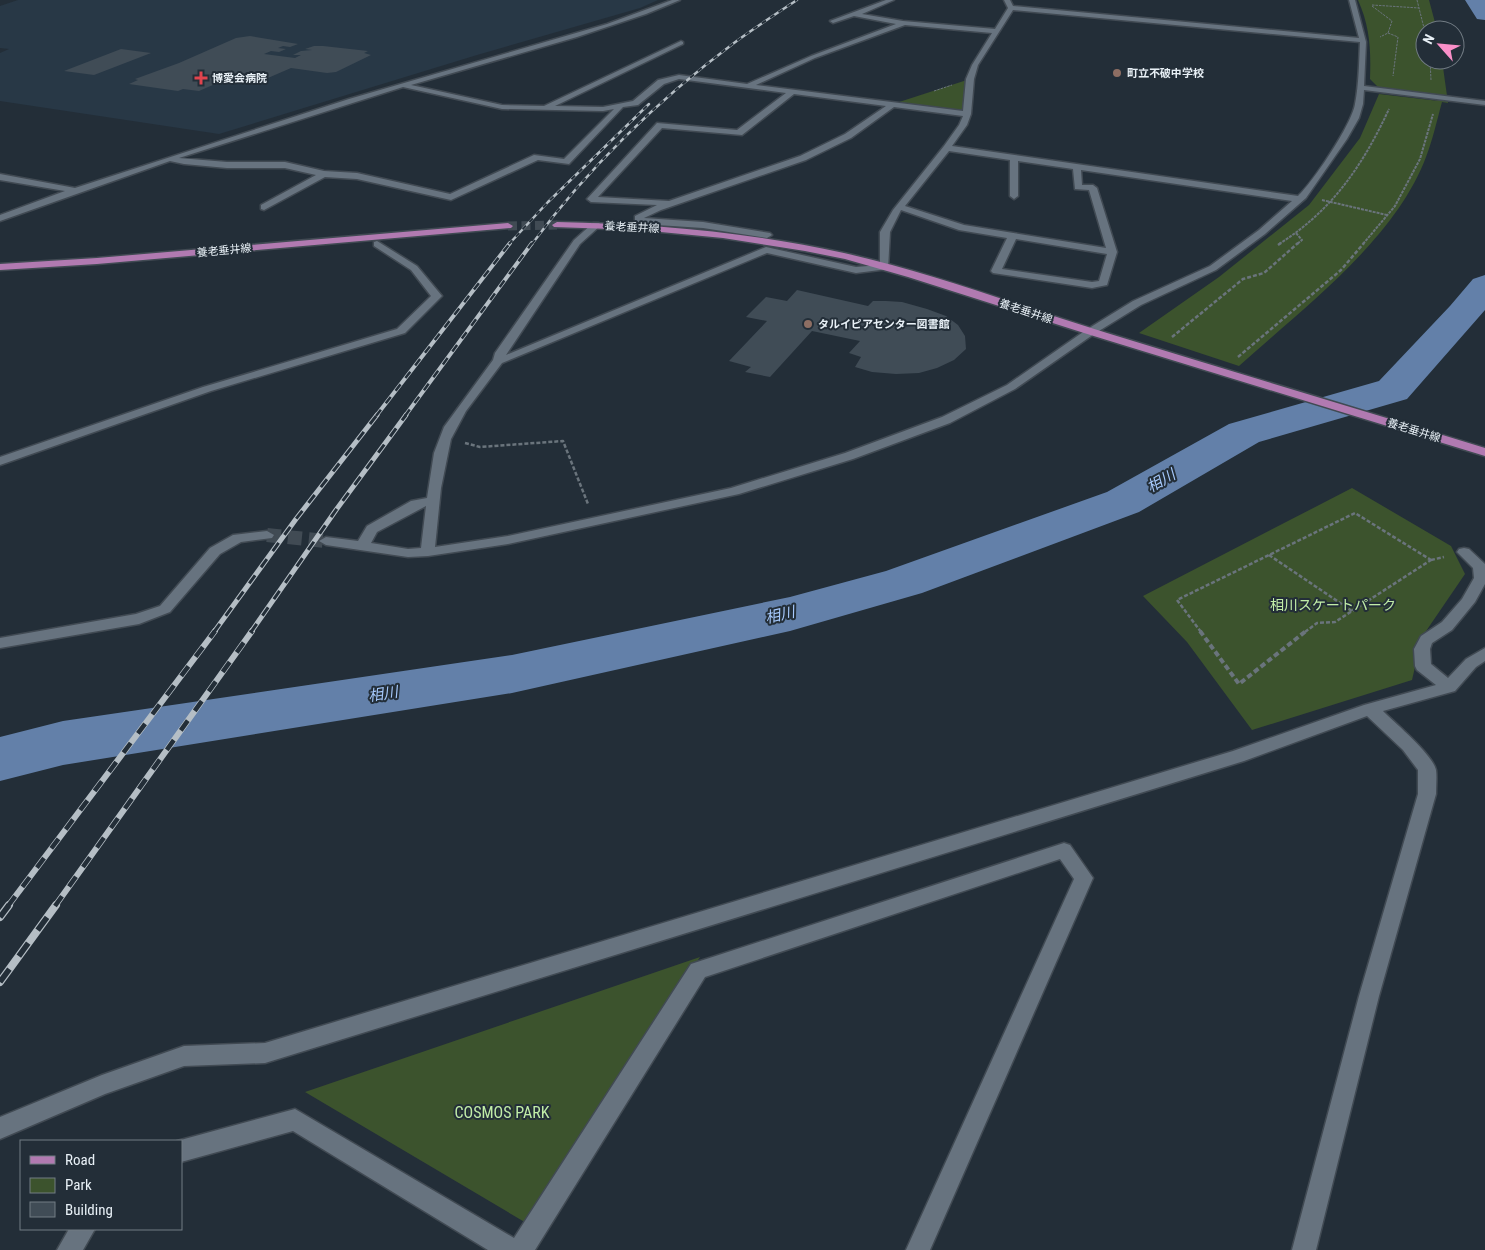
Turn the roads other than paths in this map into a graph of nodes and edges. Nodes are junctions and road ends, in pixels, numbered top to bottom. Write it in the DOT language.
graph roads {
  1 [pos="677,0"];
  2 [pos="891,0"];
  3 [pos="1352,0"];
  4 [pos="1009,4"];
  5 [pos="854,14"];
  6 [pos="833,21"];
  7 [pos="904,23"];
  8 [pos="996,31"];
  9 [pos="1362,40"];
  10 [pos="681,43"];
  11 [pos="401,85"];
  12 [pos="747,86"];
  13 [pos="1361,88"];
  14 [pos="792,92"];
  15 [pos="1485,103"];
  16 [pos="893,104"];
  17 [pos="620,107"];
  18 [pos="544,108"];
  19 [pos="967,114"];
  20 [pos="948,148"];
  21 [pos="170,158"];
  22 [pos="1014,158"];
  23 [pos="1077,167"];
  24 [pos="324,174"];
  25 [pos="0,177"];
  26 [pos="74,191"];
  27 [pos="1014,196"];
  28 [pos="1300,199"];
  29 [pos="674,203"];
  30 [pos="264,207"];
  31 [pos="900,207"];
  32 [pos="0,218"];
  33 [pos="557,225"];
  34 [pos="596,225"];
  35 [pos="508,226"];
  36 [pos="767,235"];
  37 [pos="1013,236"];
  38 [pos="378,244"];
  39 [pos="1112,252"];
  40 [pos="0,267"];
  41 [pos="885,267"];
  42 [pos="1090,332"];
  43 [pos="498,361"];
  44 [pos="1485,452"];
  45 [pos="0,461"];
  46 [pos="433,500"];
  47 [pos="266,535"];
  48 [pos="326,541"];
  49 [pos="363,545"];
  50 [pos="428,552"];
  51 [pos="1464,552"];
  52 [pos="0,643"];
  53 [pos="1485,653"];
  54 [pos="1448,687"];
  55 [pos="1370,709"];
  56 [pos="0,1128"];
  57 [pos="182,1152"];
  58 [pos="83,1230"];
  59 [pos="69,1250"];
  60 [pos="511,1250"];
  61 [pos="521,1250"];
  62 [pos="918,1250"];
  63 [pos="1304,1250"];
  1 -- 11 [label="street"];
  2 -- 5 [label="street"];
  3 -- 9 [label="street"];
  4 -- 8 [label="street"];
  4 -- 9 [label="street"];
  5 -- 6 [label="street"];
  5 -- 7 [label="street"];
  7 -- 8 [label="street"];
  7 -- 12 [label="street"];
  8 -- 19 [label="street"];
  9 -- 13 [label="street"];
  10 -- 18 [label="street"];
  11 -- 18 [label="street"];
  11 -- 21 [label="street"];
  12 -- 14 [label="street"];
  12 -- 17 [label="street"];
  13 -- 15 [label="street"];
  13 -- 28 [label="street"];
  14 -- 16 [label="street"];
  14 -- 29 [label="street"];
  16 -- 19 [label="street"];
  16 -- 29 [label="street"];
  17 -- 18 [label="street"];
  17 -- 24 [label="street"];
  19 -- 20 [label="street"];
  20 -- 22 [label="street"];
  20 -- 31 [label="street"];
  21 -- 24 [label="street"];
  21 -- 26 [label="street"];
  22 -- 23 [label="street"];
  22 -- 27 [label="street"];
  23 -- 28 [label="street"];
  23 -- 39 [label="street"];
  24 -- 30 [label="street"];
  25 -- 26 [label="street"];
  26 -- 32 [label="street"];
  28 -- 42 [label="street"];
  29 -- 36 [label="street"];
  31 -- 37 [label="street"];
  31 -- 41 [label="street"];
  33 -- 34 [label="main road, 養老垂井線"];
  34 -- 41 [label="main road, 養老垂井線"];
  34 -- 43 [label="street"];
  35 -- 40 [label="main road, 養老垂井線"];
  37 -- 39 [label="street"];
  37 -- 39 [label="street"];
  38 -- 45 [label="street"];
  41 -- 42 [label="main road, 養老垂井線"];
  41 -- 43 [label="street"];
  42 -- 44 [label="main road, 養老垂井線"];
  42 -- 50 [label="street"];
  43 -- 46 [label="street"];
  46 -- 49 [label="street"];
  46 -- 50 [label="street"];
  47 -- 52 [label="street"];
  48 -- 49 [label="street"];
  49 -- 50 [label="street"];
  51 -- 54 [label="street"];
  53 -- 54 [label="street"];
  54 -- 55 [label="street"];
  55 -- 56 [label="street"];
  55 -- 63 [label="street"];
  57 -- 60 [label="street"];
  58 -- 59 [label="street"];
  61 -- 62 [label="street"];
}
